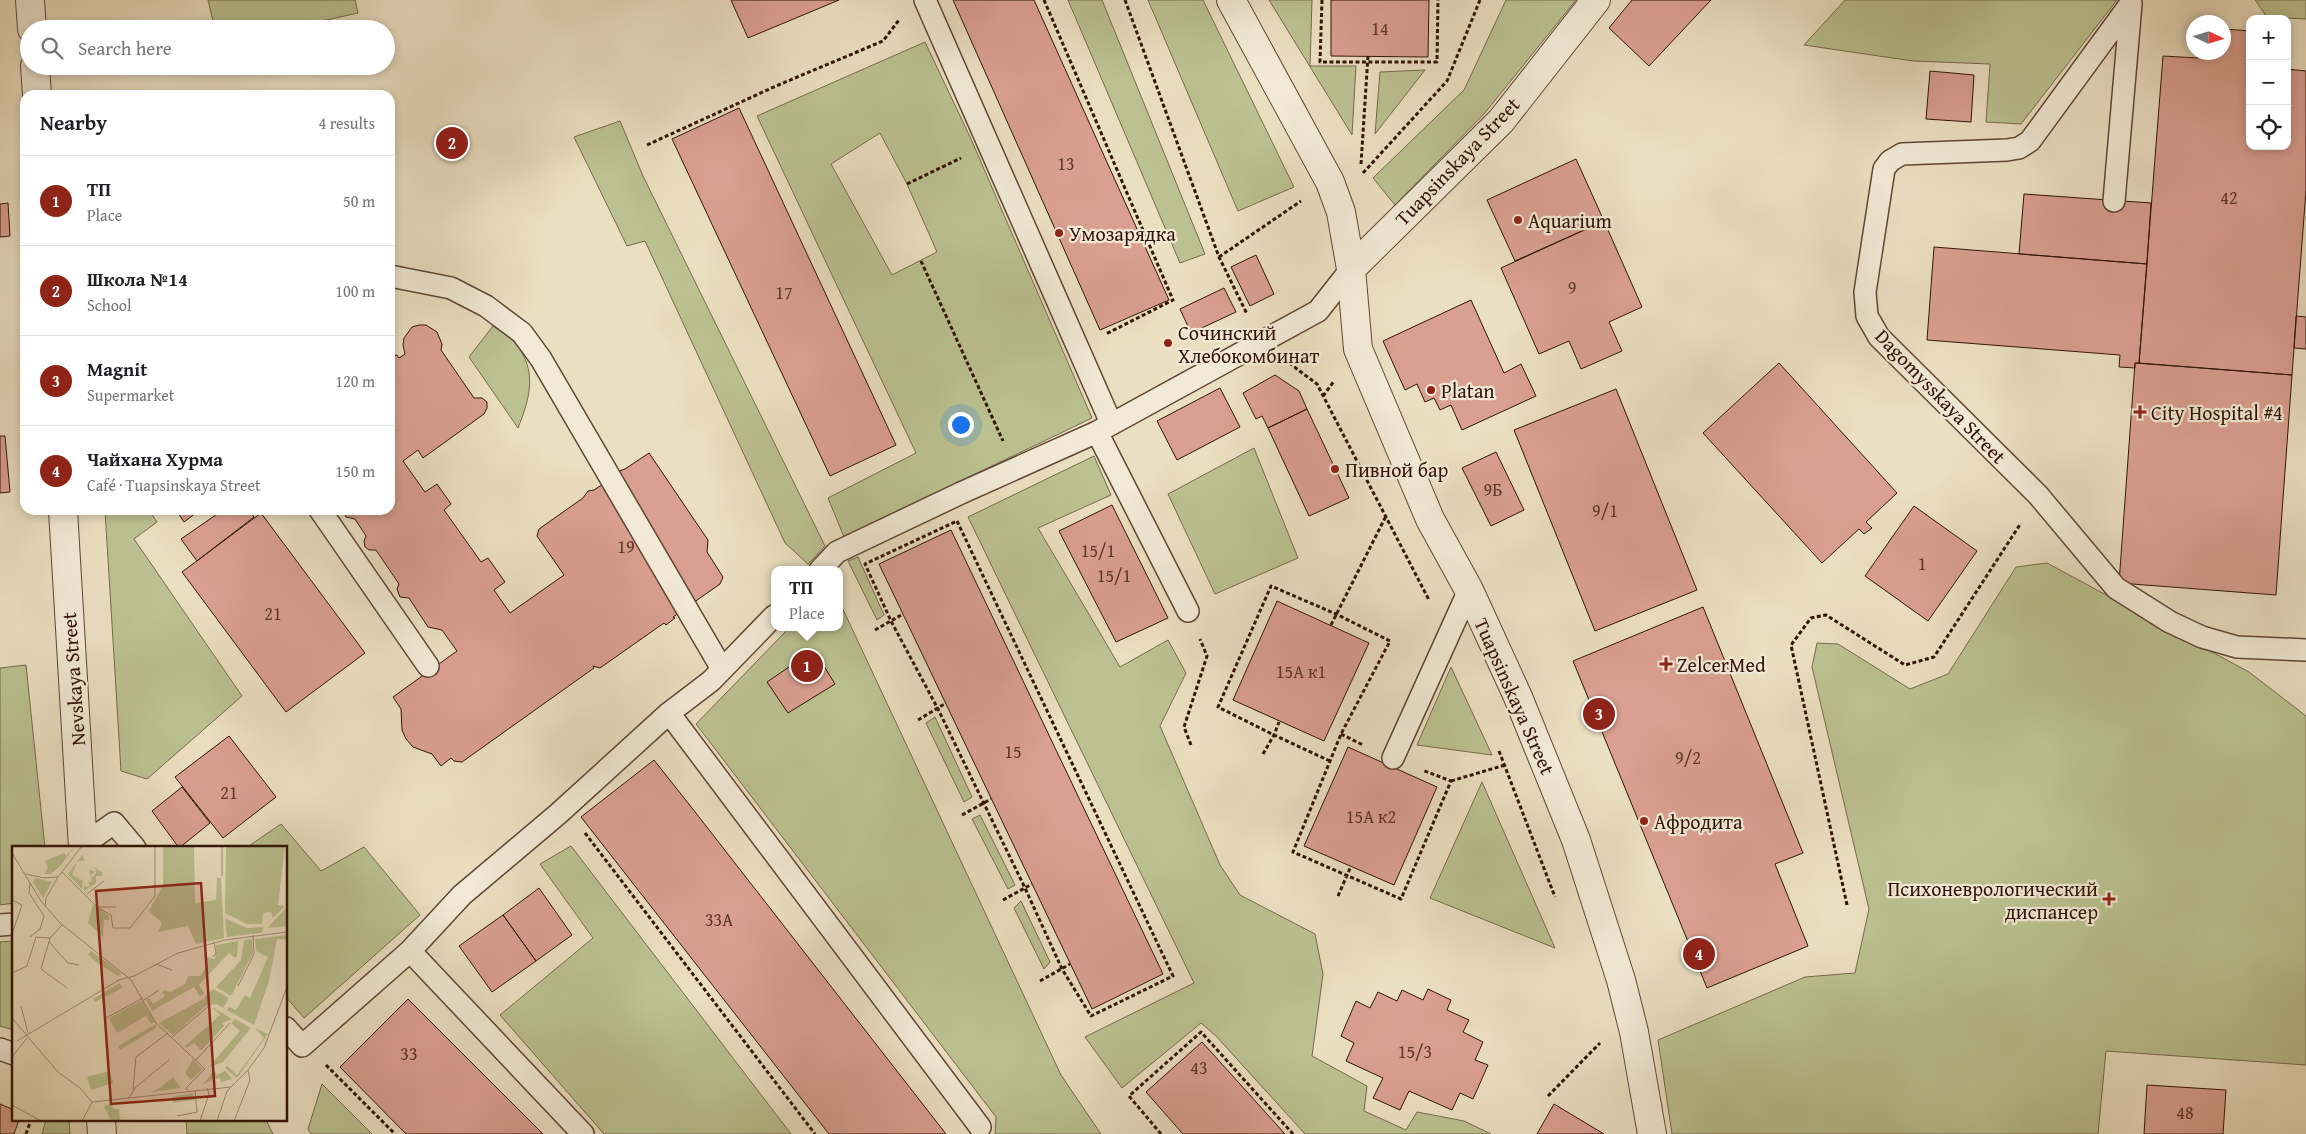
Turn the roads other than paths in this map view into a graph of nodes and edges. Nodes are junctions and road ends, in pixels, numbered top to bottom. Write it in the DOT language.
graph roads {
  1 [pos="30,0"];
  2 [pos="925,0"];
  3 [pos="1231,0"];
  4 [pos="1596,0"];
  5 [pos="2133,2"];
  6 [pos="31,20"];
  7 [pos="36,75"];
  8 [pos="37,90"];
  9 [pos="2114,201"];
  10 [pos="1351,269"];
  11 [pos="395,277"];
  12 [pos="1104,428"];
  13 [pos="62,515"];
  14 [pos="323,515"];
  15 [pos="824,566"];
  16 [pos="1468,590"];
  17 [pos="1188,611"];
  18 [pos="771,619"];
  19 [pos="2306,650"];
  20 [pos="428,666"];
  21 [pos="722,669"];
  22 [pos="669,713"];
  23 [pos="1393,758"];
  24 [pos="83,846"];
  25 [pos="84,846"];
  26 [pos="133,846"];
  27 [pos="410,950"];
  28 [pos="288,1030"];
  29 [pos="0,1049"];
  30 [pos="12,1053"];
  31 [pos="980,1127"];
  32 [pos="583,1134"];
  33 [pos="1652,1134"];
  1 -- 6 [label="street"];
  2 -- 12 [label="lane"];
  3 -- 10 [label="street, Tuapsinskaya Street"];
  4 -- 10 [label="street, Tuapsinskaya Street"];
  5 -- 9 [label="lane"];
  5 -- 19 [label="lane, Dagomysskaya Street"];
  7 -- 8 [label="street"];
  10 -- 12 [label="lane"];
  10 -- 16 [label="street, Tuapsinskaya Street"];
  11 -- 21 [label="lane"];
  12 -- 15 [label="lane"];
  12 -- 17 [label="lane"];
  13 -- 24 [label="street, Nevskaya Street"];
  14 -- 20 [label="lane"];
  16 -- 23 [label="lane"];
  16 -- 33 [label="street, Tuapsinskaya Street"];
  18 -- 21 [label="lane"];
  21 -- 22 [label="lane"];
  22 -- 27 [label="lane"];
  22 -- 31 [label="lane"];
  25 -- 26 [label="lane"];
  27 -- 28 [label="lane"];
  27 -- 32 [label="lane"];
  29 -- 30 [label="lane"];
}
